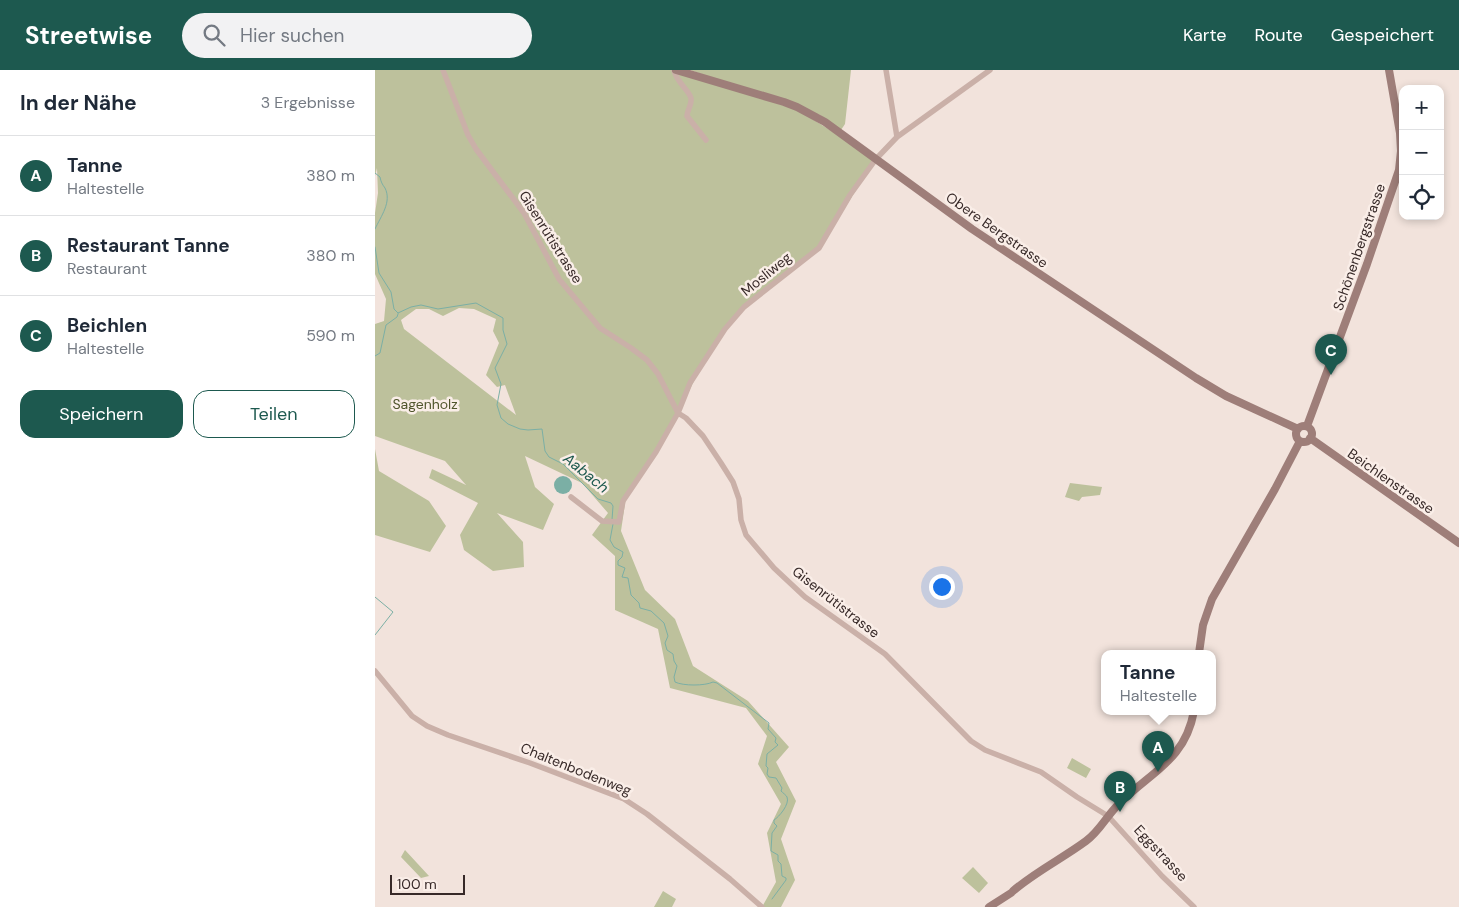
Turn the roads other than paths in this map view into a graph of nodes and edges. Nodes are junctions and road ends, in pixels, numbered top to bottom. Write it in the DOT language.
graph roads {
  1 [pos="443,70"];
  2 [pos="678,70"];
  3 [pos="886,70"];
  4 [pos="990,70"];
  5 [pos="1389,70"];
  6 [pos="897,137"];
  7 [pos="706,140"];
  8 [pos="876,159"];
  9 [pos="678,413"];
  10 [pos="1307,426"];
  11 [pos="1297,429"];
  12 [pos="1311,438"];
  13 [pos="1300,441"];
  14 [pos="571,497"];
  15 [pos="1459,543"];
  16 [pos="1199,650"];
  17 [pos="375,671"];
  18 [pos="1193,715"];
  19 [pos="1108,816"];
  20 [pos="762,907"];
  21 [pos="989,907"];
  22 [pos="1194,907"];
  1 -- 9 [label="street, Gisenrütistrasse"];
  2 -- 7 [label="street"];
  2 -- 8 [label="street, Obere Bergstrasse"];
  3 -- 6 [label="street"];
  4 -- 6 [label="street, Mosliweg"];
  5 -- 10 [label="street, Schönenbergstrasse"];
  6 -- 8 [label="street, Mosliweg"];
  8 -- 9 [label="street, Mosliweg"];
  8 -- 11 [label="street, Obere Bergstrasse"];
  9 -- 14 [label="street, Mosliweg"];
  9 -- 19 [label="street, Gisenrütistrasse"];
  10 -- 11 [label="street"];
  10 -- 12 [label="street"];
  11 -- 13 [label="street"];
  12 -- 13 [label="street"];
  12 -- 15 [label="street, Beichlenstrasse"];
  13 -- 16 [label="street"];
  17 -- 20 [label="street, Chaltenbodenweg"];
  18 -- 19 [label="street"];
  19 -- 21 [label="street"];
  19 -- 22 [label="street, Eggstrasse"];
}
